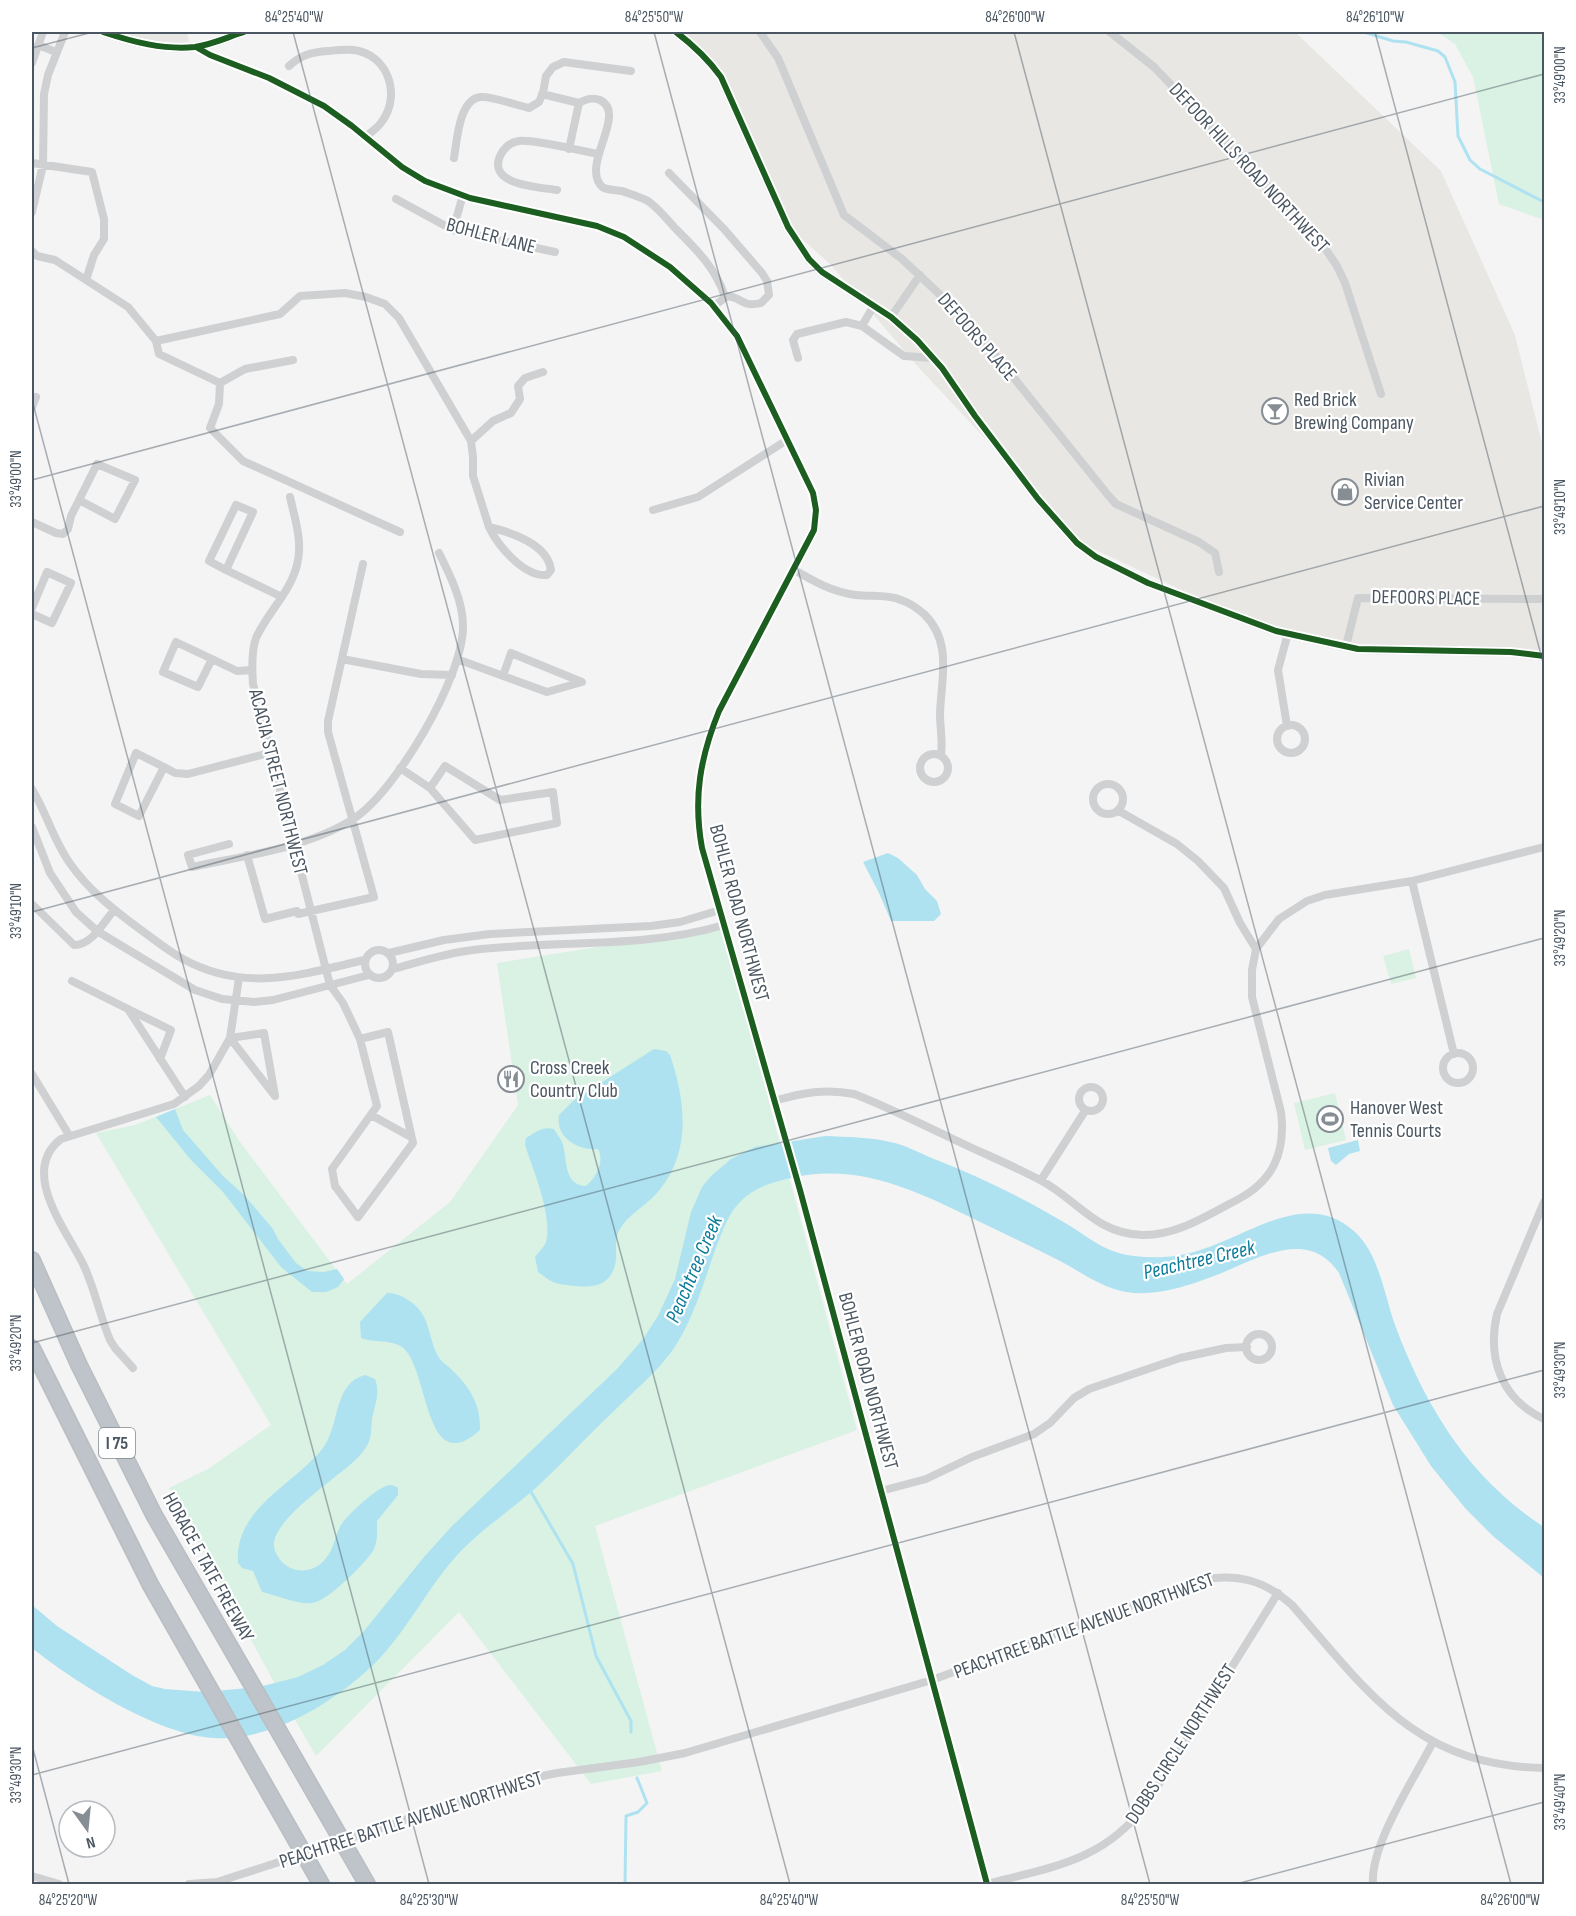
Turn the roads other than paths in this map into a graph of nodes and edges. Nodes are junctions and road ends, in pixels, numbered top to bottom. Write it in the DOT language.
graph roads {
  1 [pos="43,32"];
  2 [pos="64,32"];
  3 [pos="103,32"];
  4 [pos="244,32"];
  5 [pos="675,32"];
  6 [pos="760,32"];
  7 [pos="1110,32"];
  8 [pos="38,45"];
  9 [pos="196,47"];
  10 [pos="56,52"];
  11 [pos="32,63"];
  12 [pos="289,66"];
  13 [pos="632,71"];
  14 [pos="542,94"];
  15 [pos="579,103"];
  16 [pos="365,137"];
  17 [pos="569,149"];
  18 [pos="598,154"];
  19 [pos="454,158"];
  20 [pos="32,164"];
  21 [pos="42,165"];
  22 [pos="669,172"];
  23 [pos="556,190"];
  24 [pos="463,195"];
  25 [pos="396,199"];
  26 [pos="32,212"];
  27 [pos="453,230"];
  28 [pos="32,252"];
  29 [pos="555,252"];
  30 [pos="920,275"];
  31 [pos="86,280"];
  32 [pos="725,297"];
  33 [pos="874,305"];
  34 [pos="714,306"];
  35 [pos="891,317"];
  36 [pos="862,326"];
  37 [pos="156,341"];
  38 [pos="798,357"];
  39 [pos="933,358"];
  40 [pos="293,360"];
  41 [pos="543,372"];
  42 [pos="220,383"];
  43 [pos="1381,394"];
  44 [pos="36,397"];
  45 [pos="32,407"];
  46 [pos="787,440"];
  47 [pos="471,441"];
  48 [pos="290,497"];
  49 [pos="79,500"];
  50 [pos="653,510"];
  51 [pos="32,522"];
  52 [pos="489,527"];
  53 [pos="400,532"];
  54 [pos="439,553"];
  55 [pos="363,564"];
  56 [pos="793,569"];
  57 [pos="226,570"];
  58 [pos="1219,572"];
  59 [pos="282,597"];
  60 [pos="1545,598"];
  61 [pos="32,608"];
  62 [pos="32,614"];
  63 [pos="1288,633"];
  64 [pos="1346,646"];
  65 [pos="1545,656"];
  66 [pos="212,659"];
  67 [pos="342,659"];
  68 [pos="457,659"];
  69 [pos="252,670"];
  70 [pos="452,675"];
  71 [pos="502,676"];
  72 [pos="1287,726"];
  73 [pos="269,753"];
  74 [pos="940,755"];
  75 [pos="164,767"];
  76 [pos="400,768"];
  77 [pos="430,788"];
  78 [pos="32,789"];
  79 [pos="1119,811"];
  80 [pos="352,820"];
  81 [pos="32,827"];
  82 [pos="229,844"];
  83 [pos="293,844"];
  84 [pos="1545,847"];
  85 [pos="247,855"];
  86 [pos="1412,881"];
  87 [pos="32,904"];
  88 [pos="114,910"];
  89 [pos="720,910"];
  90 [pos="311,913"];
  91 [pos="724,925"];
  92 [pos="97,931"];
  93 [pos="1256,949"];
  94 [pos="389,953"];
  95 [pos="364,960"];
  96 [pos="325,969"];
  97 [pos="393,969"];
  98 [pos="369,975"];
  99 [pos="239,978"];
  100 [pos="72,981"];
  101 [pos="330,986"];
  102 [pos="235,1001"];
  103 [pos="128,1009"];
  104 [pos="230,1038"];
  105 [pos="360,1039"];
  106 [pos="1454,1054"];
  107 [pos="160,1059"];
  108 [pos="32,1074"];
  109 [pos="185,1097"];
  110 [pos="774,1101"];
  111 [pos="1085,1110"];
  112 [pos="371,1115"];
  113 [pos="69,1135"];
  114 [pos="411,1137"];
  115 [pos="1041,1180"];
  116 [pos="1545,1202"];
  117 [pos="32,1260"];
  118 [pos="1247,1347"];
  119 [pos="32,1348"];
  120 [pos="133,1368"];
  121 [pos="1545,1419"];
  122 [pos="881,1491"];
  123 [pos="1278,1593"];
  124 [pos="932,1680"];
  125 [pos="1433,1742"];
  126 [pos="1545,1768"];
  127 [pos="32,1876"];
  128 [pos="221,1883"];
  129 [pos="59,1884"];
  130 [pos="189,1884"];
  131 [pos="321,1884"];
  132 [pos="367,1884"];
  133 [pos="987,1884"];
  134 [pos="1373,1884"];
  1 -- 8 [label="street"];
  2 -- 10 [label="street"];
  3 -- 9 [label="street"];
  4 -- 9 [label="street"];
  5 -- 33 [label="street"];
  6 -- 30 [label="street, DEFOORS PLACE"];
  7 -- 43 [label="street, DEFOOR HILLS ROAD NORTHWEST"];
  8 -- 10 [label="street"];
  8 -- 11 [label="street"];
  9 -- 16 [label="street, BOHLER ROAD NORTHWEST"];
  10 -- 21 [label="street"];
  12 -- 16 [label="street"];
  13 -- 14 [label="street"];
  14 -- 15 [label="street"];
  14 -- 19 [label="street"];
  15 -- 17 [label="street"];
  15 -- 18 [label="street"];
  16 -- 24 [label="street, BOHLER ROAD NORTHWEST"];
  17 -- 18 [label="street"];
  17 -- 23 [label="street"];
  18 -- 32 [label="street"];
  20 -- 21 [label="street"];
  21 -- 26 [label="street"];
  21 -- 31 [label="street"];
  22 -- 32 [label="street"];
  24 -- 27 [label="street"];
  24 -- 34 [label="street, BOHLER ROAD NORTHWEST"];
  25 -- 27 [label="street, BOHLER LANE"];
  27 -- 29 [label="street, BOHLER LANE"];
  28 -- 31 [label="street"];
  30 -- 35 [label="street"];
  30 -- 58 [label="street, DEFOORS PLACE"];
  31 -- 37 [label="street"];
  32 -- 34 [label="street"];
  33 -- 35 [label="street"];
  33 -- 36 [label="street"];
  34 -- 46 [label="street, BOHLER ROAD NORTHWEST"];
  35 -- 39 [label="street"];
  36 -- 38 [label="street"];
  36 -- 39 [label="street"];
  37 -- 42 [label="street"];
  37 -- 47 [label="street"];
  39 -- 63 [label="street"];
  40 -- 42 [label="street"];
  41 -- 47 [label="street"];
  42 -- 53 [label="street"];
  44 -- 45 [label="street"];
  46 -- 50 [label="street"];
  46 -- 56 [label="street, BOHLER ROAD NORTHWEST"];
  47 -- 52 [label="street"];
  48 -- 59 [label="street, ACACIA STREET NORTHWEST"];
  49 -- 49 [label="street"];
  49 -- 51 [label="street"];
  52 -- 52 [label="street"];
  54 -- 68 [label="street"];
  55 -- 67 [label="street"];
  56 -- 74 [label="street"];
  56 -- 89 [label="street, BOHLER ROAD NORTHWEST"];
  57 -- 57 [label="street"];
  57 -- 59 [label="street"];
  59 -- 69 [label="street, ACACIA STREET NORTHWEST"];
  60 -- 64 [label="street, DEFOORS PLACE"];
  61 -- 62 [label="street"];
  63 -- 64 [label="street"];
  63 -- 72 [label="street"];
  64 -- 65 [label="street"];
  66 -- 66 [label="street"];
  66 -- 69 [label="street"];
  67 -- 70 [label="street"];
  67 -- 80 [label="street"];
  68 -- 70 [label="street"];
  68 -- 71 [label="street"];
  69 -- 73 [label="street, ACACIA STREET NORTHWEST"];
  70 -- 76 [label="street"];
  71 -- 71 [label="street"];
  73 -- 75 [label="street"];
  73 -- 83 [label="street, ACACIA STREET NORTHWEST"];
  75 -- 75 [label="street"];
  76 -- 77 [label="street"];
  76 -- 80 [label="street"];
  77 -- 77 [label="street"];
  78 -- 88 [label="street"];
  79 -- 79 [label="street"];
  79 -- 93 [label="street"];
  80 -- 83 [label="street"];
  80 -- 90 [label="street"];
  81 -- 92 [label="street"];
  82 -- 85 [label="street"];
  83 -- 85 [label="street"];
  83 -- 90 [label="street, ACACIA STREET NORTHWEST"];
  84 -- 86 [label="street"];
  85 -- 90 [label="street"];
  86 -- 93 [label="street"];
  86 -- 106 [label="street"];
  87 -- 92 [label="street"];
  88 -- 92 [label="street"];
  88 -- 99 [label="street"];
  89 -- 91 [label="street, BOHLER ROAD NORTHWEST"];
  89 -- 94 [label="street"];
  90 -- 96 [label="street, ACACIA STREET NORTHWEST"];
  91 -- 97 [label="street"];
  91 -- 110 [label="street, BOHLER ROAD NORTHWEST"];
  92 -- 102 [label="street"];
  93 -- 115 [label="street"];
  94 -- 95 [label="street"];
  94 -- 97 [label="street"];
  95 -- 96 [label="street"];
  95 -- 98 [label="street"];
  96 -- 99 [label="street"];
  96 -- 101 [label="street, ACACIA STREET NORTHWEST"];
  97 -- 98 [label="street"];
  98 -- 101 [label="street"];
  99 -- 102 [label="street"];
  100 -- 103 [label="street"];
  101 -- 102 [label="street"];
  101 -- 105 [label="street, ACACIA STREET NORTHWEST"];
  102 -- 104 [label="street"];
  103 -- 107 [label="street"];
  103 -- 107 [label="street"];
  104 -- 104 [label="street"];
  104 -- 109 [label="street"];
  105 -- 112 [label="street, ACACIA STREET NORTHWEST"];
  105 -- 114 [label="street"];
  107 -- 109 [label="street"];
  108 -- 113 [label="street"];
  109 -- 113 [label="street"];
  110 -- 115 [label="street"];
  110 -- 122 [label="street, BOHLER ROAD NORTHWEST"];
  111 -- 115 [label="street"];
  112 -- 114 [label="street"];
  112 -- 114 [label="street"];
  113 -- 120 [label="street"];
  116 -- 121 [label="street"];
  117 -- 132 [label="highway, HORACE E TATE FREEWAY / I 75"];
  118 -- 122 [label="street"];
  119 -- 131 [label="highway, I 75"];
  122 -- 124 [label="street, BOHLER ROAD NORTHWEST"];
  123 -- 124 [label="street, PEACHTREE BATTLE AVENUE NORTHWEST"];
  123 -- 125 [label="street, PEACHTREE BATTLE AVENUE NORTHWEST"];
  123 -- 133 [label="street, DOBBS CIRCLE NORTHWEST"];
  124 -- 128 [label="street, PEACHTREE BATTLE AVENUE NORTHWEST, bridge"];
  124 -- 133 [label="street, BOHLER ROAD NORTHWEST"];
  125 -- 126 [label="street, PEACHTREE BATTLE AVENUE NORTHWEST"];
  125 -- 134 [label="street"];
  127 -- 129 [label="street"];
  128 -- 130 [label="street, PEACHTREE BATTLE AVENUE NORTHWEST"];
}
